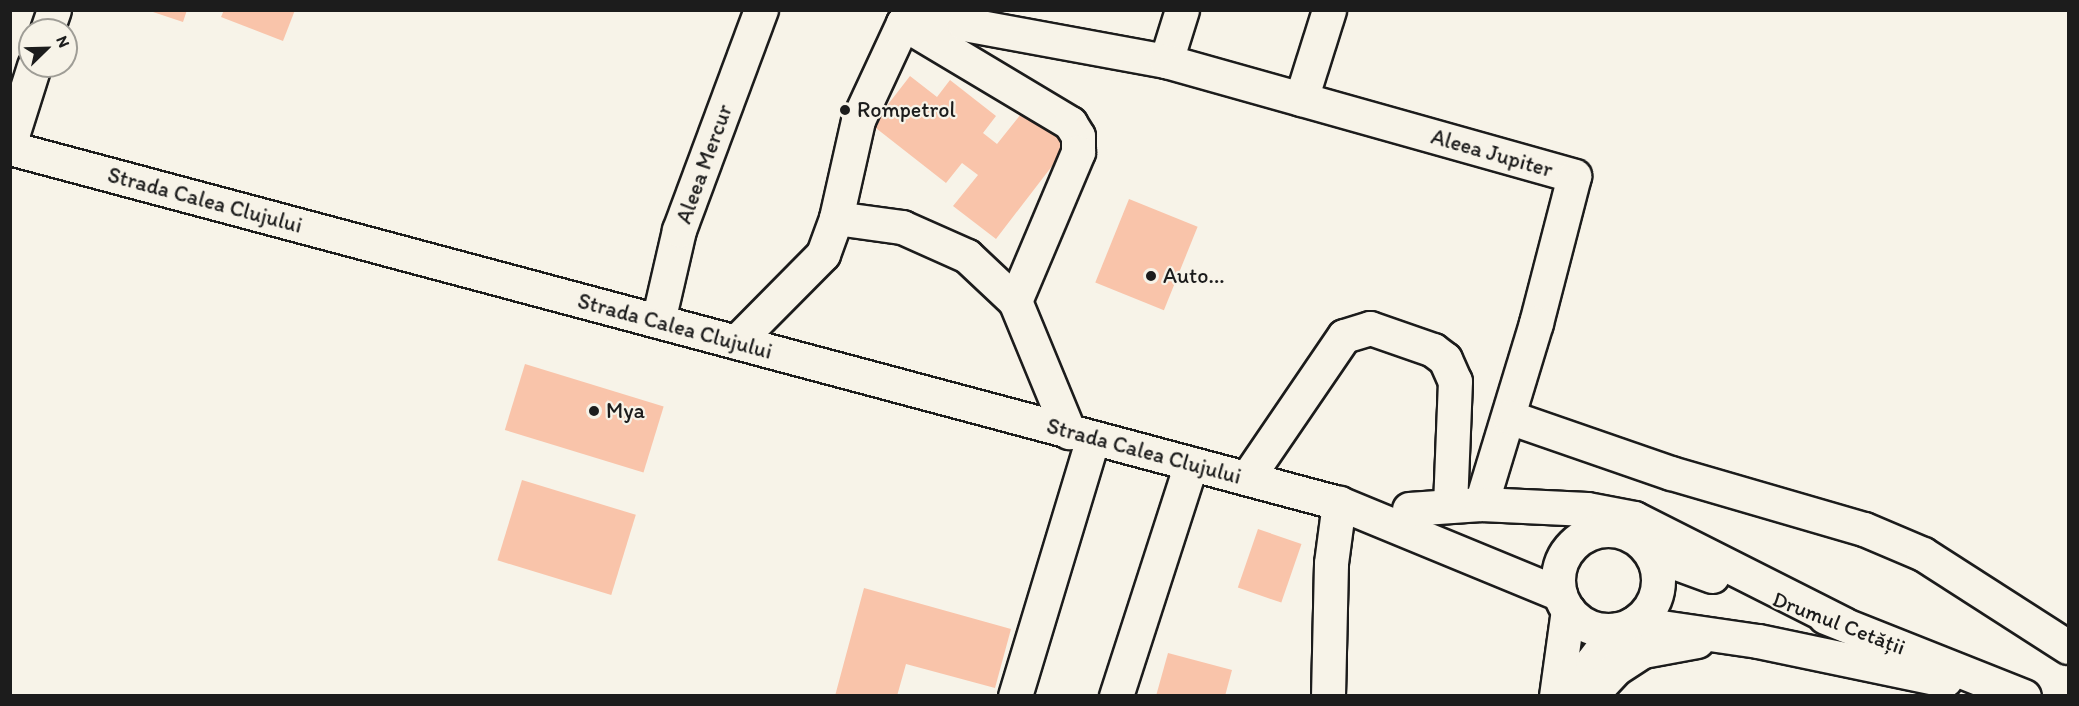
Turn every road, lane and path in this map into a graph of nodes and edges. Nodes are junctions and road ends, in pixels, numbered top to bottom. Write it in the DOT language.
graph roads {
  1 [pos="761,10"];
  2 [pos="1182,10"];
  3 [pos="1329,10"];
  4 [pos="898,17"];
  5 [pos="1158,60"];
  6 [pos="30,78"];
  7 [pos="1301,99"];
  8 [pos="10,142"];
  9 [pos="10,147"];
  10 [pos="836,218"];
  11 [pos="1015,301"];
  12 [pos="658,321"];
  13 [pos="736,342"];
  14 [pos="1509,417"];
  15 [pos="1081,435"];
  16 [pos="1191,464"];
  17 [pos="1247,478"];
  18 [pos="1339,503"];
  19 [pos="1465,505"];
  20 [pos="1409,509"];
  21 [pos="1587,534"];
  22 [pos="1652,554"];
  23 [pos="1564,602"];
  24 [pos="1844,624"];
  25 [pos="1626,626"];
  26 [pos="1758,641"];
  27 [pos="2068,647"];
  28 [pos="1015,696"];
  29 [pos="1116,696"];
  30 [pos="1328,696"];
  31 [pos="1556,696"];
  32 [pos="1579,696"];
  33 [pos="1590,696"];
  34 [pos="2017,696"];
  35 [pos="2024,696"];
  1 -- 12 [label="main road, Aleea Mercur"];
  2 -- 5 [label="main road"];
  3 -- 7 [label="main road"];
  4 -- 5 [label="main road, Aleea Jupiter"];
  4 -- 10 [label="main road"];
  4 -- 11 [label="main road"];
  5 -- 7 [label="main road, Aleea Jupiter"];
  6 -- 8 [label="main road"];
  7 -- 14 [label="main road, Aleea Jupiter"];
  9 -- 12 [label="main road, Strada Calea Clujului"];
  10 -- 11 [label="main road"];
  10 -- 13 [label="main road"];
  11 -- 15 [label="main road"];
  12 -- 13 [label="main road, Strada Calea Clujului"];
  13 -- 15 [label="main road, Strada Calea Clujului"];
  14 -- 19 [label="main road, Aleea Jupiter"];
  14 -- 27 [label="main road"];
  15 -- 16 [label="main road, Strada Calea Clujului"];
  15 -- 28 [label="main road"];
  16 -- 17 [label="main road, Strada Calea Clujului"];
  16 -- 29 [label="main road"];
  17 -- 18 [label="main road, Strada Calea Clujului"];
  17 -- 19 [label="main road"];
  18 -- 20 [label="main road, Strada Calea Clujului"];
  18 -- 23 [label="main road, Strada Calea Clujului"];
  18 -- 30 [label="main road"];
  19 -- 20 [label="main road"];
  19 -- 24 [label="main road"];
  20 -- 21 [label="main road, Strada Calea Clujului"];
  21 -- 22 [label="main road"];
  21 -- 23 [label="main road"];
  22 -- 24 [label="main road, Drumul Cetății"];
  22 -- 25 [label="main road"];
  23 -- 25 [label="main road"];
  23 -- 31 [label="main road"];
  24 -- 35 [label="main road, Drumul Cetății"];
  25 -- 26 [label="main road, Drumul Cetății"];
  25 -- 32 [label="main road"];
  26 -- 33 [label="main road"];
  26 -- 34 [label="main road, Drumul Cetății"];
}
